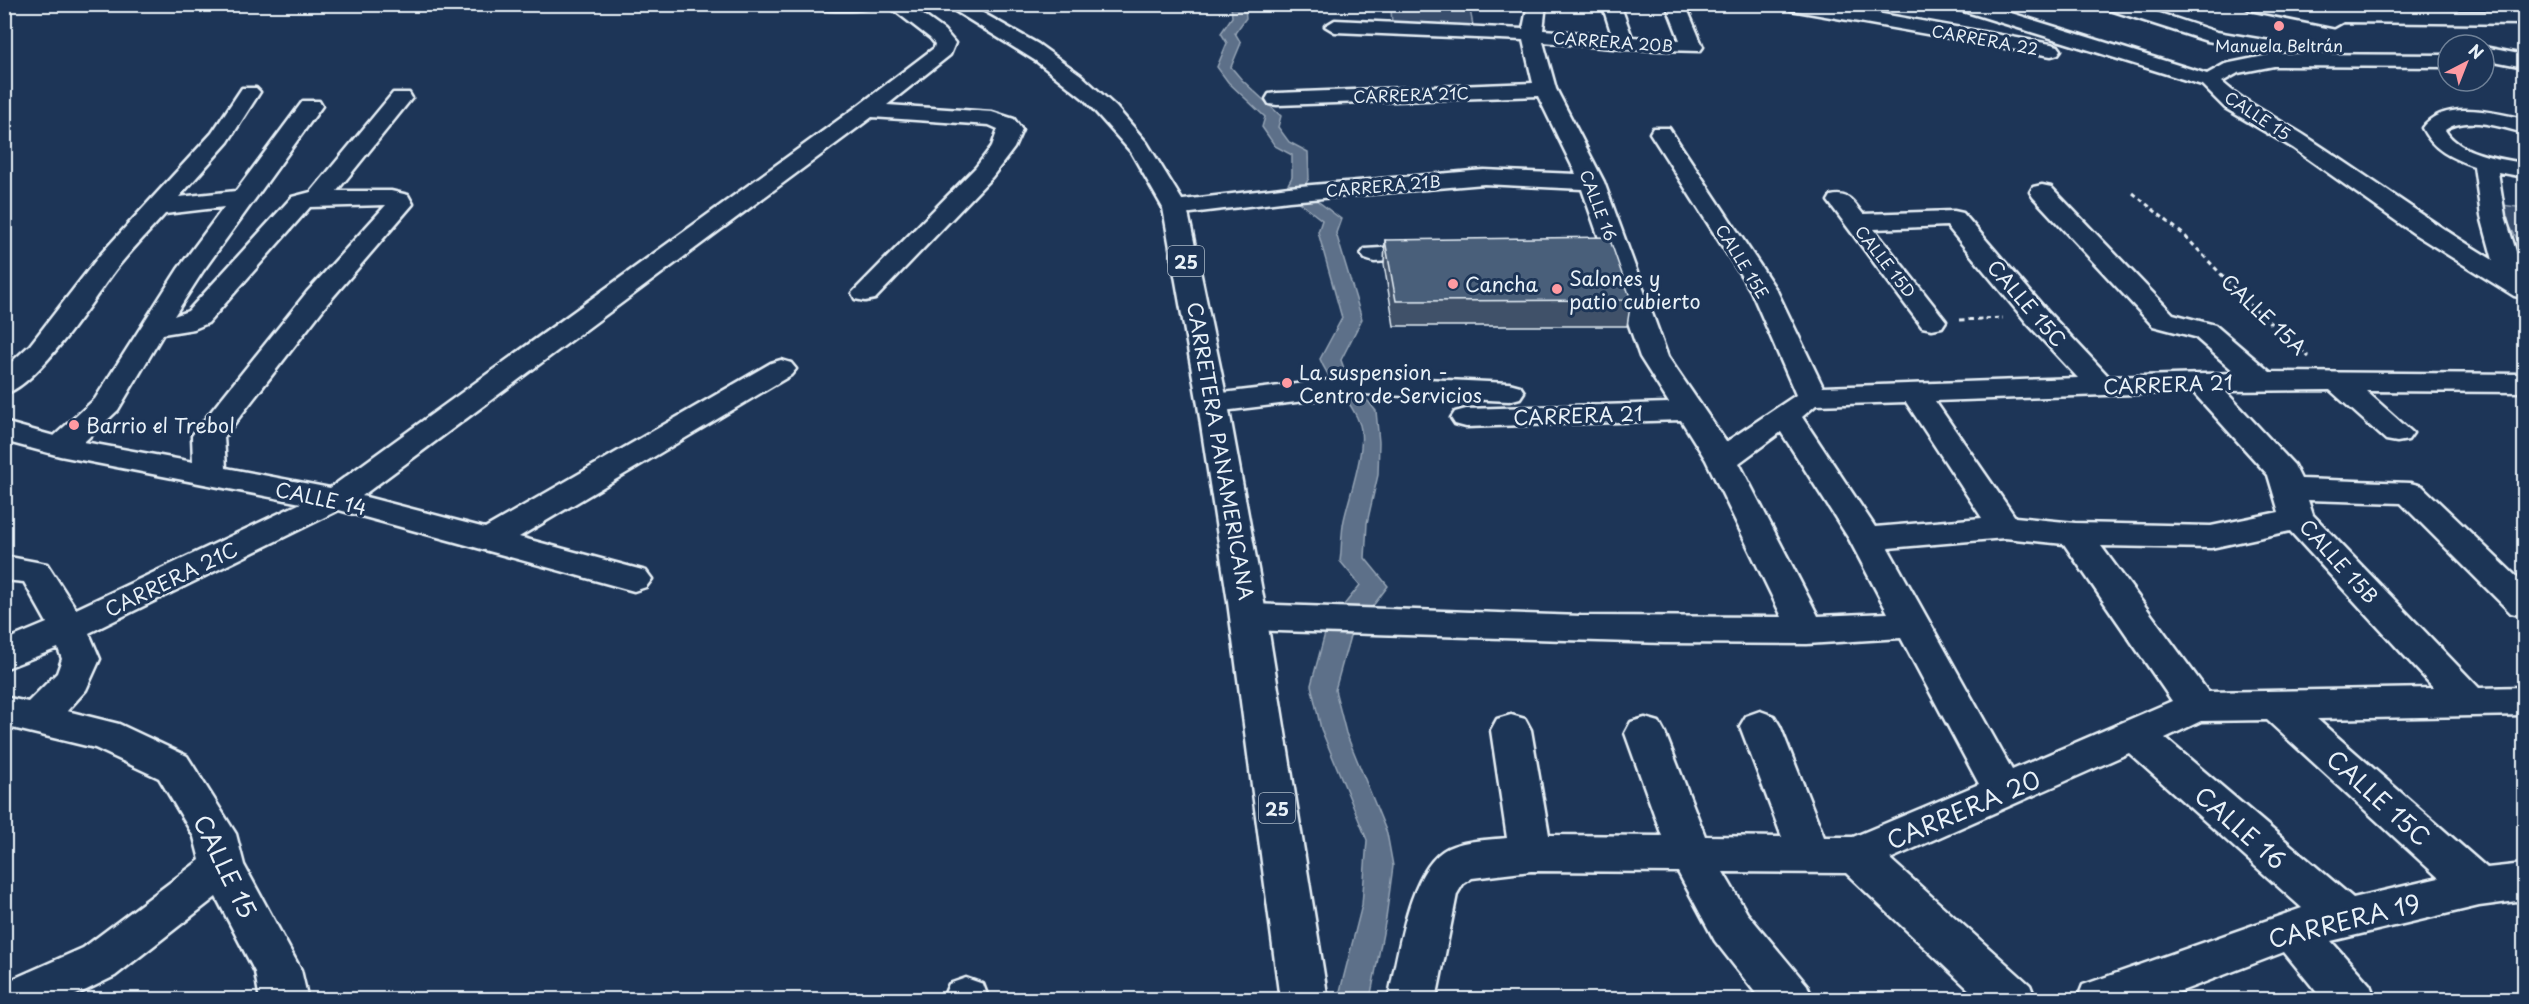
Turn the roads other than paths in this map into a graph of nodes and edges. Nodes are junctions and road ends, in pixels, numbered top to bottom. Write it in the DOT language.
graph roads {
  1 [pos="818,4"];
  2 [pos="867,4"];
  3 [pos="895,4"];
  4 [pos="953,4"];
  5 [pos="1537,4"];
  6 [pos="1611,4"];
  7 [pos="1675,4"];
  8 [pos="1791,4"];
  9 [pos="1961,4"];
  10 [pos="2111,4"];
  11 [pos="2237,4"];
  12 [pos="2250,4"];
  13 [pos="2403,4"];
  14 [pos="2311,16"];
  15 [pos="2422,16"];
  16 [pos="2524,18"];
  17 [pos="1335,26"];
  18 [pos="1532,35"];
  19 [pos="2402,36"];
  20 [pos="1624,43"];
  21 [pos="2269,53"];
  22 [pos="2496,55"];
  23 [pos="2436,60"];
  24 [pos="2496,62"];
  25 [pos="2524,62"];
  26 [pos="2180,72"];
  27 [pos="2209,81"];
  28 [pos="1545,89"];
  29 [pos="249,92"];
  30 [pos="401,98"];
  31 [pos="1277,99"];
  32 [pos="311,106"];
  33 [pos="867,110"];
  34 [pos="2524,126"];
  35 [pos="1661,133"];
  36 [pos="2486,162"];
  37 [pos="2524,170"];
  38 [pos="1592,182"];
  39 [pos="2042,192"];
  40 [pos="242,198"];
  41 [pos="318,199"];
  42 [pos="1840,201"];
  43 [pos="157,207"];
  44 [pos="1175,208"];
  45 [pos="1855,222"];
  46 [pos="1453,253"];
  47 [pos="1374,254"];
  48 [pos="2519,286"];
  49 [pos="865,293"];
  50 [pos="1932,321"];
  51 [pos="153,327"];
  52 [pos="781,369"];
  53 [pos="2263,381"];
  54 [pos="2337,381"];
  55 [pos="2201,383"];
  56 [pos="2524,383"];
  57 [pos="4,385"];
  58 [pos="2101,386"];
  59 [pos="1509,392"];
  60 [pos="1914,393"];
  61 [pos="1214,403"];
  62 [pos="1798,405"];
  63 [pos="1690,411"];
  64 [pos="1466,418"];
  65 [pos="4,431"];
  66 [pos="2397,433"];
  67 [pos="60,447"];
  68 [pos="1722,460"];
  69 [pos="210,475"];
  70 [pos="336,499"];
  71 [pos="2293,504"];
  72 [pos="2005,527"];
  73 [pos="2074,534"];
  74 [pos="1866,539"];
  75 [pos="489,540"];
  76 [pos="4,568"];
  77 [pos="634,579"];
  78 [pos="2524,604"];
  79 [pos="1250,617"];
  80 [pos="1912,625"];
  81 [pos="69,628"];
  82 [pos="1807,631"];
  83 [pos="4,656"];
  84 [pos="2524,701"];
  85 [pos="2470,703"];
  86 [pos="2197,707"];
  87 [pos="2278,707"];
  88 [pos="20,715"];
  89 [pos="1760,726"];
  90 [pos="1511,730"];
  91 [pos="1645,733"];
  92 [pos="2136,736"];
  93 [pos="2003,791"];
  94 [pos="1531,853"];
  95 [pos="1690,854"];
  96 [pos="1810,855"];
  97 [pos="1856,855"];
  98 [pos="223,867"];
  99 [pos="2524,882"];
  100 [pos="2479,887"];
  101 [pos="2346,919"];
  102 [pos="2292,929"];
  103 [pos="16,999"];
  104 [pos="284,999"];
  105 [pos="1305,999"];
  106 [pos="1412,999"];
  107 [pos="1790,999"];
  108 [pos="2013,999"];
  109 [pos="2100,999"];
  110 [pos="2353,999"];
  1 -- 2 [label="main road"];
  3 -- 33 [label="main road, CARRERA 21C"];
  4 -- 44 [label="main road, CARRETERA PANAMERICANA / 25"];
  5 -- 18 [label="main road, CALLE 16"];
  6 -- 20 [label="main road"];
  7 -- 20 [label="main road, CARRERA 20B"];
  8 -- 26 [label="main road, CARRERA 22"];
  9 -- 26 [label="main road, CALLE 15"];
  10 -- 21 [label="main road"];
  11 -- 21 [label="main road"];
  12 -- 14 [label="main road"];
  13 -- 15 [label="main road"];
  14 -- 15 [label="main road"];
  14 -- 19 [label="main road"];
  15 -- 16 [label="main road"];
  17 -- 18 [label="main road, CARRERA 20B"];
  18 -- 20 [label="main road, CARRERA 20B"];
  18 -- 28 [label="main road, CALLE 16"];
  21 -- 23 [label="main road"];
  21 -- 27 [label="main road"];
  22 -- 25 [label="main road"];
  24 -- 25 [label="main road"];
  26 -- 27 [label="main road, CALLE 15"];
  27 -- 48 [label="main road, CALLE 15"];
  28 -- 31 [label="main road, CARRERA 21C"];
  28 -- 38 [label="main road, CALLE 16"];
  29 -- 43 [label="main road"];
  30 -- 41 [label="main road"];
  32 -- 40 [label="main road"];
  33 -- 49 [label="main road"];
  33 -- 70 [label="main road, CARRERA 21C"];
  34 -- 36 [label="main road"];
  35 -- 62 [label="main road, CALLE 15E"];
  36 -- 37 [label="main road"];
  36 -- 48 [label="main road"];
  38 -- 44 [label="main road, CARRERA 21B"];
  38 -- 63 [label="main road, CALLE 16"];
  39 -- 53 [label="main road"];
  40 -- 43 [label="main road"];
  40 -- 51 [label="main road"];
  41 -- 51 [label="main road"];
  41 -- 69 [label="main road"];
  42 -- 45 [label="main road, CALLE 15D"];
  43 -- 57 [label="main road"];
  44 -- 61 [label="main road, CARRETERA PANAMERICANA / 25"];
  45 -- 50 [label="main road, CALLE 15D"];
  45 -- 58 [label="main road, CALLE 15C"];
  46 -- 47 [label="main road"];
  51 -- 67 [label="main road"];
  52 -- 75 [label="main road"];
  53 -- 54 [label="main road, CARRERA 21"];
  53 -- 55 [label="main road, CARRERA 21"];
  54 -- 56 [label="main road, CARRERA 21"];
  54 -- 66 [label="main road"];
  55 -- 58 [label="main road, CARRERA 21"];
  55 -- 71 [label="main road, CALLE 15B"];
  58 -- 60 [label="main road, CARRERA 21"];
  59 -- 61 [label="main road"];
  60 -- 62 [label="main road, CARRERA 21"];
  60 -- 72 [label="main road"];
  61 -- 79 [label="main road, CARRETERA PANAMERICANA / 25"];
  62 -- 68 [label="main road"];
  62 -- 74 [label="main road, CALLE 15E"];
  63 -- 64 [label="main road, CARRERA 21"];
  63 -- 68 [label="main road, CALLE 16"];
  65 -- 67 [label="main road, CALLE 14"];
  67 -- 69 [label="main road, CALLE 14"];
  68 -- 82 [label="main road, CALLE 16"];
  69 -- 70 [label="main road, CALLE 14"];
  70 -- 75 [label="main road, CALLE 14"];
  70 -- 81 [label="main road, CARRERA 21C"];
  71 -- 73 [label="main road"];
  71 -- 78 [label="main road"];
  71 -- 85 [label="main road, CALLE 15B"];
  72 -- 73 [label="main road"];
  72 -- 74 [label="main road"];
  73 -- 86 [label="main road"];
  74 -- 80 [label="main road, CALLE 15E"];
  75 -- 77 [label="main road, CALLE 14"];
  76 -- 81 [label="main road"];
  79 -- 82 [label="main road"];
  79 -- 105 [label="main road, CARRETERA PANAMERICANA / 25"];
  80 -- 82 [label="main road"];
  80 -- 93 [label="main road, CALLE 15E"];
  81 -- 83 [label="main road, CARRERA 21C"];
  81 -- 88 [label="main road"];
  84 -- 85 [label="main road"];
  85 -- 87 [label="main road, CARRERA 20"];
  86 -- 87 [label="main road, CARRERA 20"];
  86 -- 92 [label="main road, CARRERA 20"];
  87 -- 100 [label="main road, CALLE 15C"];
  88 -- 98 [label="main road, CALLE 15"];
  89 -- 96 [label="main road"];
  90 -- 94 [label="main road"];
  91 -- 95 [label="main road"];
  92 -- 93 [label="main road, CARRERA 20"];
  92 -- 101 [label="main road, CALLE 16"];
  93 -- 97 [label="main road, CARRERA 20"];
  94 -- 95 [label="main road, CARRERA 20"];
  94 -- 106 [label="main road, CARRERA 20"];
  95 -- 96 [label="main road, CARRERA 20"];
  95 -- 107 [label="main road"];
  96 -- 97 [label="main road, CARRERA 20"];
  97 -- 108 [label="main road"];
  98 -- 103 [label="main road"];
  98 -- 104 [label="main road, CALLE 15"];
  99 -- 100 [label="main road, CARRERA 19"];
  100 -- 101 [label="main road, CARRERA 19"];
  101 -- 102 [label="main road, CARRERA 19"];
  102 -- 109 [label="main road, CARRERA 19"];
  102 -- 110 [label="main road"];
}
